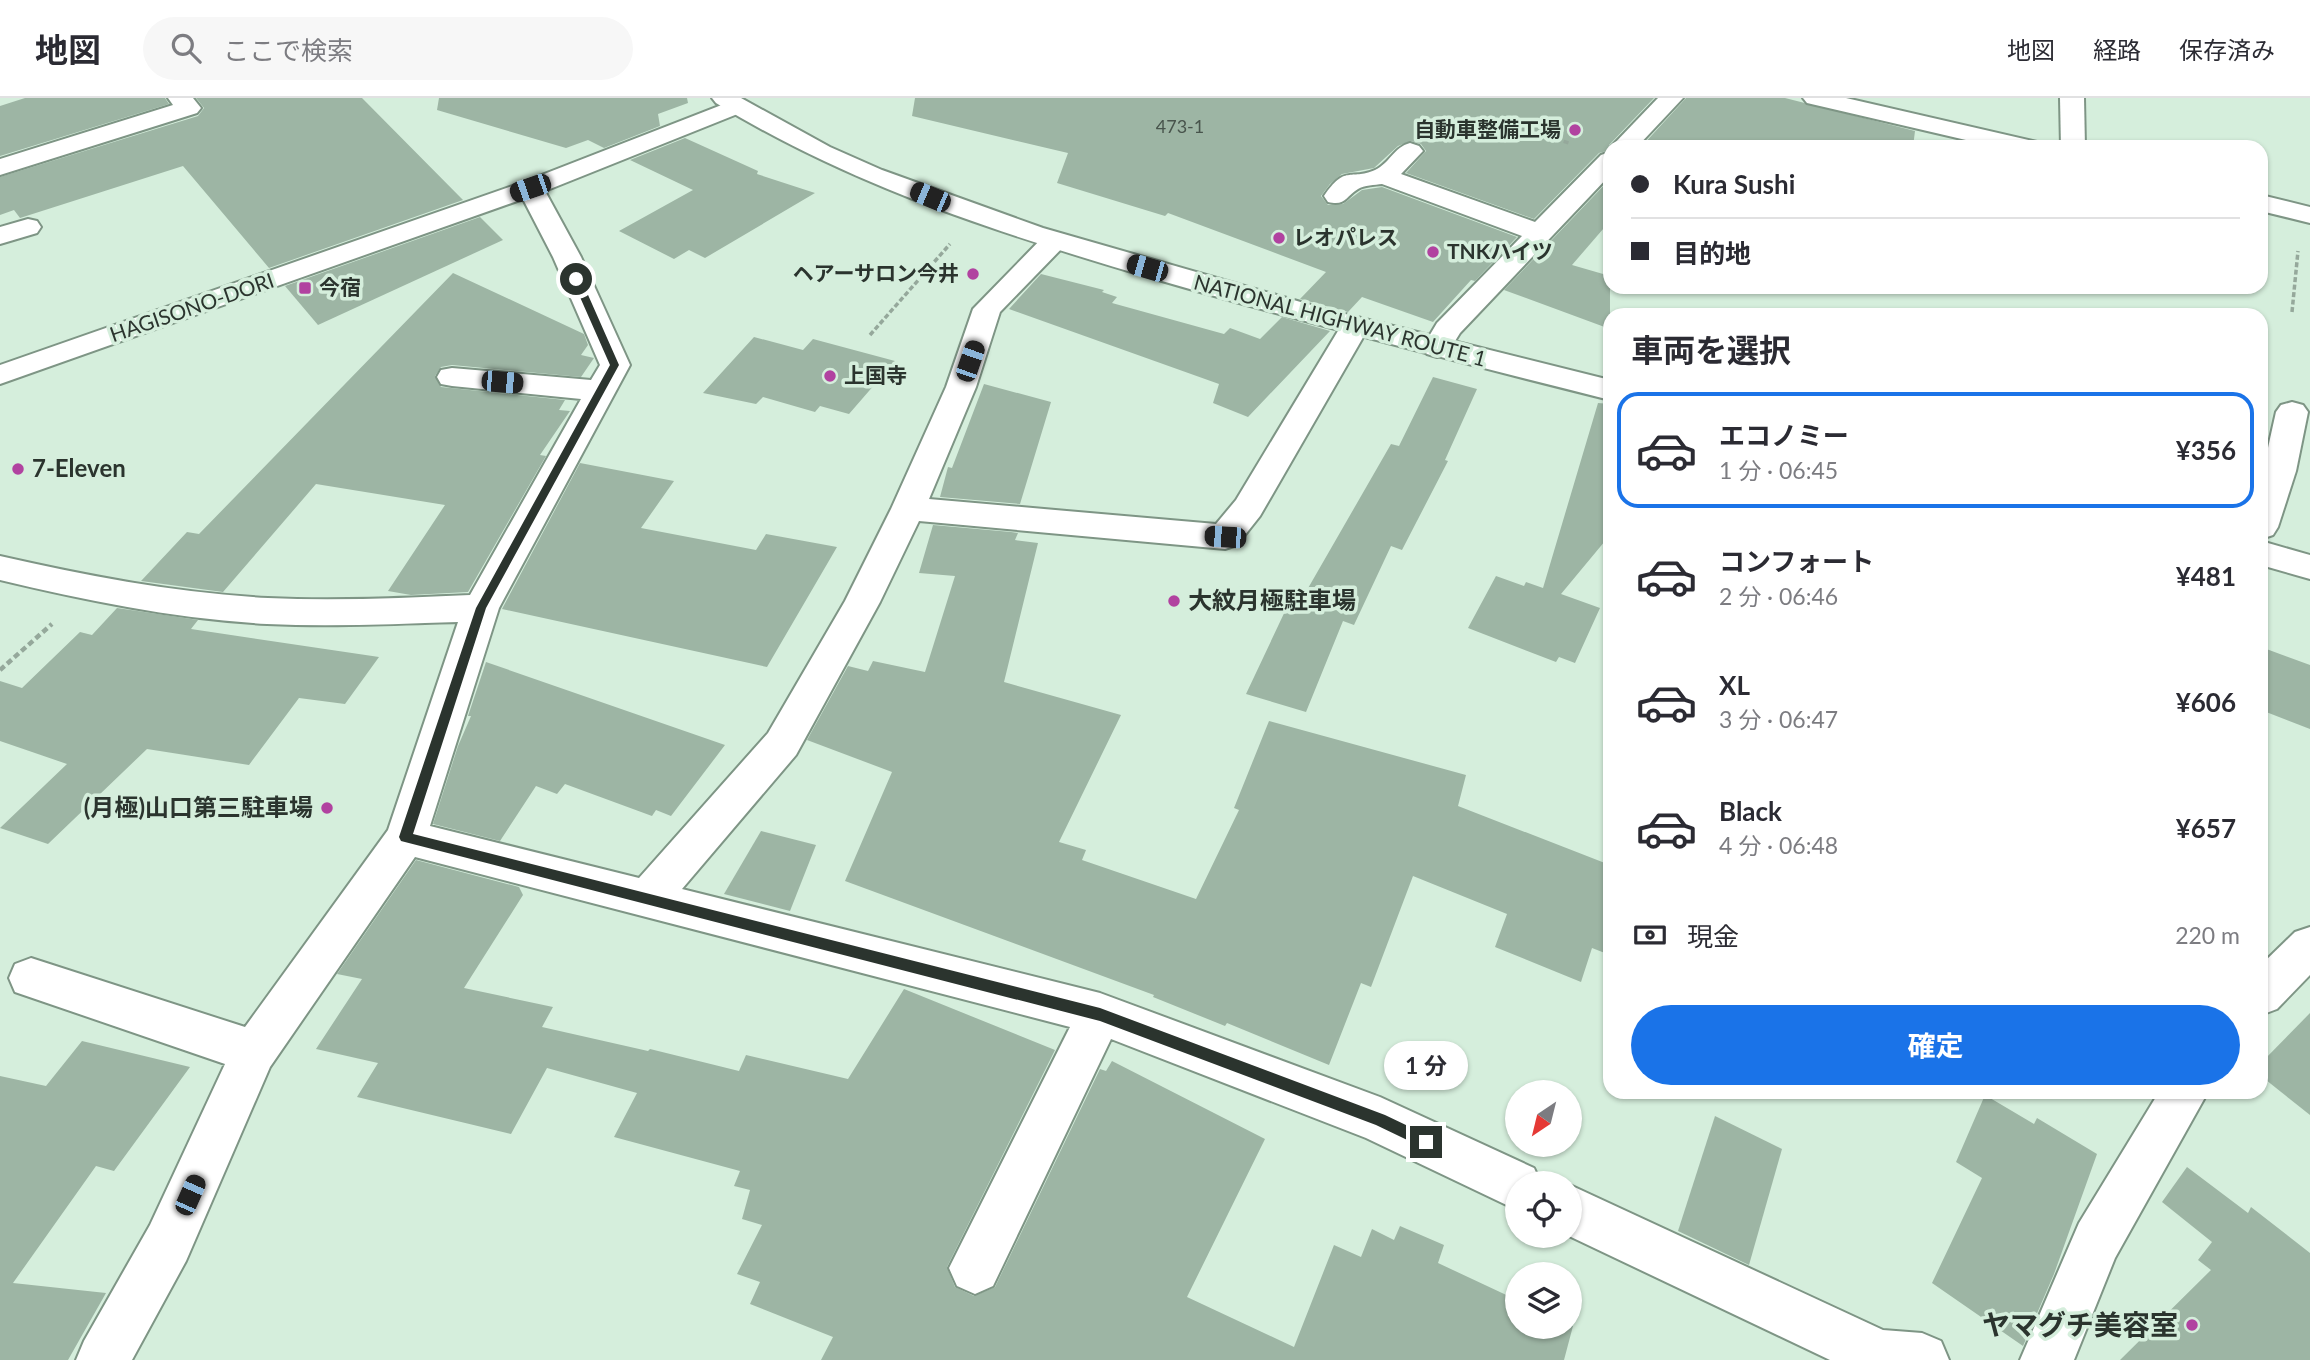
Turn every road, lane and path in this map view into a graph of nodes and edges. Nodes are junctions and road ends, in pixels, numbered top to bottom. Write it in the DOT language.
graph roads {
  1 [pos="180,98"];
  2 [pos="1671,98"];
  3 [pos="1815,98"];
  4 [pos="2072,98"];
  5 [pos="731,102"];
  6 [pos="1499,122"];
  7 [pos="1630,140"];
  8 [pos="1998,140"];
  9 [pos="2073,140"];
  10 [pos="1573,144"];
  11 [pos="1410,151"];
  12 [pos="0,167"];
  13 [pos="1603,167"];
  14 [pos="1384,176"];
  15 [pos="530,188"];
  16 [pos="1337,196"];
  17 [pos="2268,205"];
  18 [pos="2305,214"];
  19 [pos="28,227"];
  20 [pos="1540,233"];
  21 [pos="0,236"];
  22 [pos="954,240"];
  23 [pos="1055,242"];
  24 [pos="2292,312"];
  25 [pos="1354,327"];
  26 [pos="870,335"];
  27 [pos="1437,348"];
  28 [pos="0,375"];
  29 [pos="452,377"];
  30 [pos="1603,388"];
  31 [pos="602,391"];
  32 [pos="2291,412"];
  33 [pos="2268,506"];
  34 [pos="908,509"];
  35 [pos="2268,554"];
  36 [pos="2310,567"];
  37 [pos="0,569"];
  38 [pos="92,590"];
  39 [pos="481,608"];
  40 [pos="0,670"];
  41 [pos="405,837"];
  42 [pos="649,897"];
  43 [pos="2310,946"];
  44 [pos="30,978"];
  45 [pos="2268,988"];
  46 [pos="1100,1014"];
  47 [pos="254,1052"];
  48 [pos="2181,1099"];
  49 [pos="1505,1179"];
  50 [pos="1582,1216"];
  51 [pos="975,1268"];
  52 [pos="1892,1359"];
  53 [pos="103,1360"];
  54 [pos="2047,1360"];
  1 -- 12 [label="main road"];
  2 -- 7 [label="main road"];
  3 -- 8 [label="main road"];
  4 -- 9 [label="main road"];
  5 -- 15 [label="main road, HAGISONO-DORI"];
  5 -- 23 [label="main road, NATIONAL HIGHWAY ROUTE 1"];
  6 -- 10 [label="path"];
  11 -- 14 [label="main road"];
  13 -- 20 [label="main road"];
  14 -- 16 [label="main road"];
  14 -- 20 [label="main road"];
  15 -- 28 [label="main road, HAGISONO-DORI"];
  15 -- 31 [label="main road"];
  17 -- 18 [label="main road"];
  18 -- 24 [label="path"];
  19 -- 21 [label="main road"];
  20 -- 27 [label="main road"];
  22 -- 26 [label="path"];
  23 -- 25 [label="main road, NATIONAL HIGHWAY ROUTE 1"];
  23 -- 34 [label="main road"];
  25 -- 27 [label="main road, NATIONAL HIGHWAY ROUTE 1"];
  25 -- 34 [label="main road"];
  27 -- 30 [label="main road, NATIONAL HIGHWAY ROUTE 1"];
  29 -- 31 [label="main road"];
  31 -- 39 [label="main road"];
  32 -- 33 [label="main road"];
  34 -- 42 [label="main road"];
  35 -- 36 [label="main road"];
  37 -- 38 [label="main road"];
  38 -- 39 [label="main road"];
  38 -- 40 [label="path"];
  39 -- 41 [label="main road"];
  41 -- 42 [label="main road"];
  41 -- 47 [label="main road"];
  42 -- 46 [label="main road"];
  43 -- 45 [label="main road"];
  44 -- 47 [label="main road"];
  46 -- 49 [label="main road"];
  46 -- 51 [label="main road"];
  47 -- 53 [label="main road"];
  48 -- 54 [label="main road"];
  50 -- 52 [label="main road"];
}
